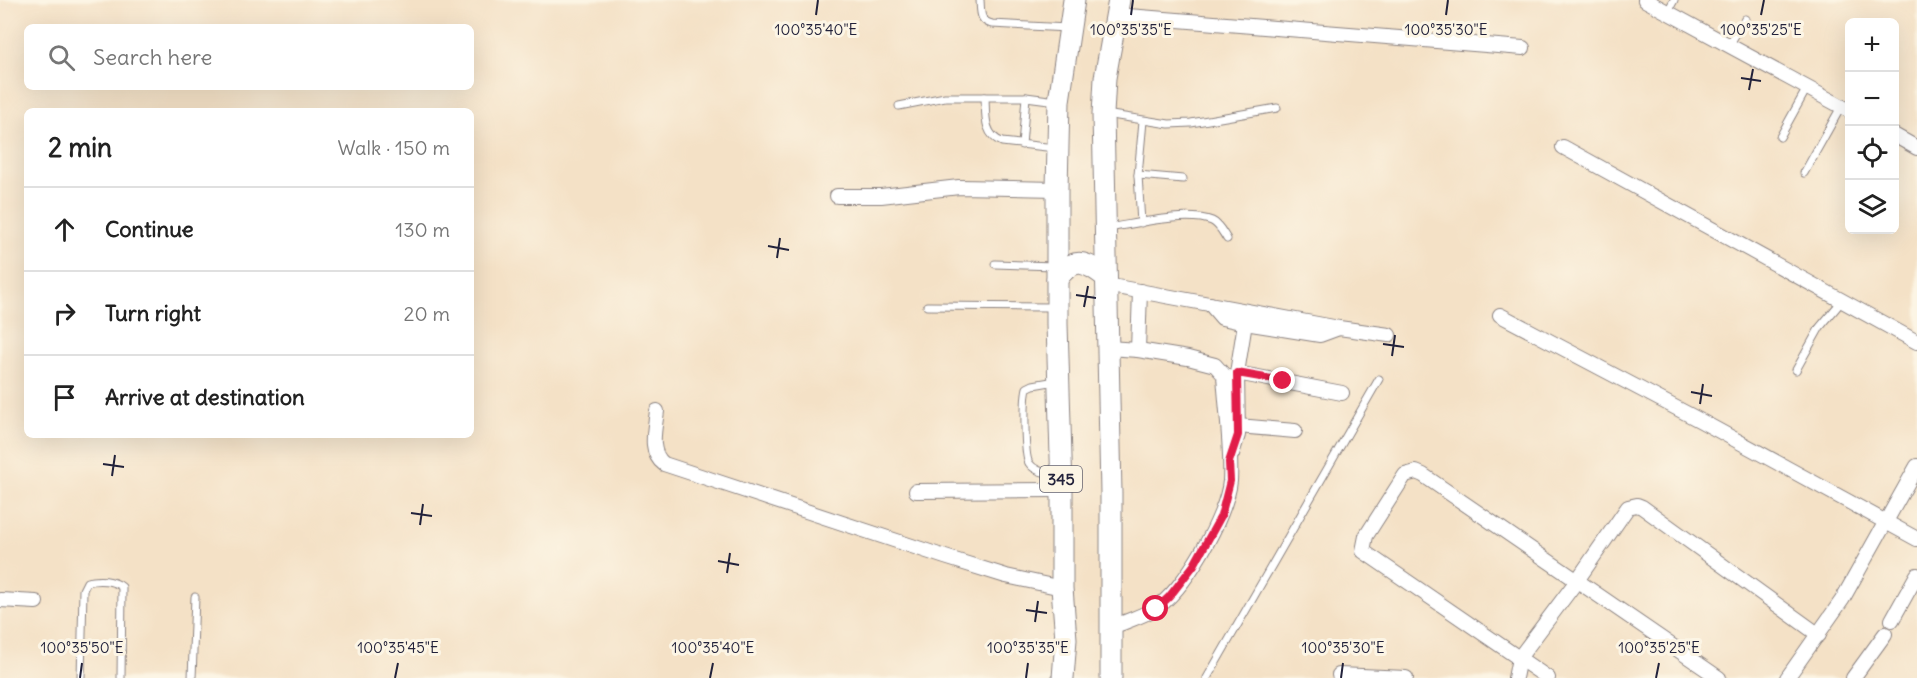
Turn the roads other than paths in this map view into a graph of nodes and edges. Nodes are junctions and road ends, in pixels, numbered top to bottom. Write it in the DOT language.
graph roads {
  1 [pos="980,0"];
  2 [pos="1074,0"];
  3 [pos="1645,0"];
  4 [pos="1674,0"];
  5 [pos="1117,8"];
  6 [pos="1668,13"];
  7 [pos="1745,19"];
  8 [pos="1068,28"];
  9 [pos="1728,47"];
  10 [pos="1523,48"];
  11 [pos="1807,88"];
  12 [pos="985,97"];
  13 [pos="1026,97"];
  14 [pos="1059,101"];
  15 [pos="899,106"];
  16 [pos="1277,108"];
  17 [pos="1845,109"];
  18 [pos="1103,114"];
  19 [pos="1143,121"];
  20 [pos="1780,137"];
  21 [pos="1899,138"];
  22 [pos="1022,145"];
  23 [pos="1916,146"];
  24 [pos="1563,147"];
  25 [pos="1058,148"];
  26 [pos="1804,173"];
  27 [pos="1138,175"];
  28 [pos="1183,179"];
  29 [pos="1057,189"];
  30 [pos="837,196"];
  31 [pos="1141,223"];
  32 [pos="1106,228"];
  33 [pos="1227,239"];
  34 [pos="995,264"];
  35 [pos="1056,272"];
  36 [pos="1106,281"];
  37 [pos="1140,291"];
  38 [pos="1842,301"];
  39 [pos="1210,304"];
  40 [pos="927,306"];
  41 [pos="1057,308"];
  42 [pos="1500,315"];
  43 [pos="1245,323"];
  44 [pos="1339,328"];
  45 [pos="1389,335"];
  46 [pos="1917,342"];
  47 [pos="1108,348"];
  48 [pos="1138,350"];
  49 [pos="1796,370"];
  50 [pos="1237,373"];
  51 [pos="1379,379"];
  52 [pos="1058,381"];
  53 [pos="1342,393"];
  54 [pos="657,411"];
  55 [pos="1238,426"];
  56 [pos="1295,431"];
  57 [pos="1229,462"];
  58 [pos="1917,466"];
  59 [pos="1061,483"];
  60 [pos="916,491"];
  61 [pos="1886,522"];
  62 [pos="1917,539"];
  63 [pos="1917,575"];
  64 [pos="1576,582"];
  65 [pos="1062,588"];
  66 [pos="195,597"];
  67 [pos="0,600"];
  68 [pos="36,602"];
  69 [pos="1892,620"];
  70 [pos="1112,627"];
  71 [pos="1885,634"];
  72 [pos="1819,635"];
  73 [pos="1519,658"];
  74 [pos="1339,675"];
  75 [pos="1111,677"];
  76 [pos="81,678"];
  77 [pos="121,678"];
  78 [pos="192,678"];
  79 [pos="1065,678"];
  80 [pos="1207,678"];
  81 [pos="1406,678"];
  82 [pos="1515,678"];
  83 [pos="1548,678"];
  84 [pos="1719,678"];
  85 [pos="1787,678"];
  86 [pos="1853,678"];
  1 -- 8 [label="lane"];
  2 -- 8 [label="main road, 345"];
  3 -- 6 [label="street"];
  4 -- 6 [label="lane"];
  5 -- 10 [label="street"];
  5 -- 18 [label="main road"];
  6 -- 9 [label="street"];
  7 -- 9 [label="lane"];
  8 -- 14 [label="main road, 345"];
  9 -- 11 [label="street"];
  11 -- 17 [label="street"];
  11 -- 20 [label="lane"];
  12 -- 13 [label="lane"];
  12 -- 15 [label="lane"];
  12 -- 22 [label="lane"];
  13 -- 14 [label="lane"];
  13 -- 22 [label="lane"];
  14 -- 25 [label="main road, 345"];
  16 -- 19 [label="lane"];
  17 -- 26 [label="lane"];
  18 -- 19 [label="lane"];
  18 -- 32 [label="main road"];
  19 -- 27 [label="lane"];
  21 -- 23 [label="street"];
  22 -- 25 [label="lane"];
  24 -- 38 [label="street"];
  25 -- 29 [label="main road, 345"];
  27 -- 28 [label="lane"];
  27 -- 31 [label="lane"];
  29 -- 30 [label="street"];
  29 -- 35 [label="main road, 345"];
  31 -- 32 [label="lane"];
  31 -- 33 [label="lane"];
  32 -- 36 [label="main road"];
  34 -- 35 [label="lane"];
  35 -- 36 [label="main road"];
  35 -- 41 [label="main road, 345"];
  36 -- 37 [label="street"];
  36 -- 47 [label="main road"];
  37 -- 39 [label="street"];
  37 -- 48 [label="street"];
  38 -- 46 [label="street"];
  38 -- 49 [label="lane"];
  39 -- 43 [label="street"];
  39 -- 44 [label="street"];
  40 -- 41 [label="lane"];
  41 -- 52 [label="main road, 345"];
  42 -- 61 [label="street"];
  43 -- 44 [label="street"];
  43 -- 50 [label="street"];
  44 -- 45 [label="street"];
  47 -- 48 [label="street"];
  47 -- 70 [label="main road"];
  48 -- 57 [label="street"];
  50 -- 53 [label="street"];
  50 -- 55 [label="street"];
  51 -- 80 [label="lane"];
  52 -- 59 [label="main road, 345"];
  52 -- 59 [label="lane"];
  54 -- 65 [label="street"];
  55 -- 56 [label="street"];
  55 -- 57 [label="street"];
  57 -- 70 [label="street"];
  58 -- 61 [label="street"];
  59 -- 60 [label="street"];
  59 -- 65 [label="main road, 345"];
  61 -- 62 [label="street"];
  61 -- 72 [label="street"];
  63 -- 69 [label="street"];
  64 -- 72 [label="street"];
  64 -- 73 [label="street"];
  64 -- 73 [label="street"];
  64 -- 84 [label="street"];
  65 -- 79 [label="main road, 345"];
  66 -- 78 [label="lane"];
  67 -- 68 [label="street"];
  70 -- 75 [label="main road"];
  71 -- 86 [label="street"];
  72 -- 85 [label="street"];
  73 -- 82 [label="street"];
  73 -- 83 [label="street"];
  74 -- 81 [label="street"];
  76 -- 77 [label="lane"];
}
